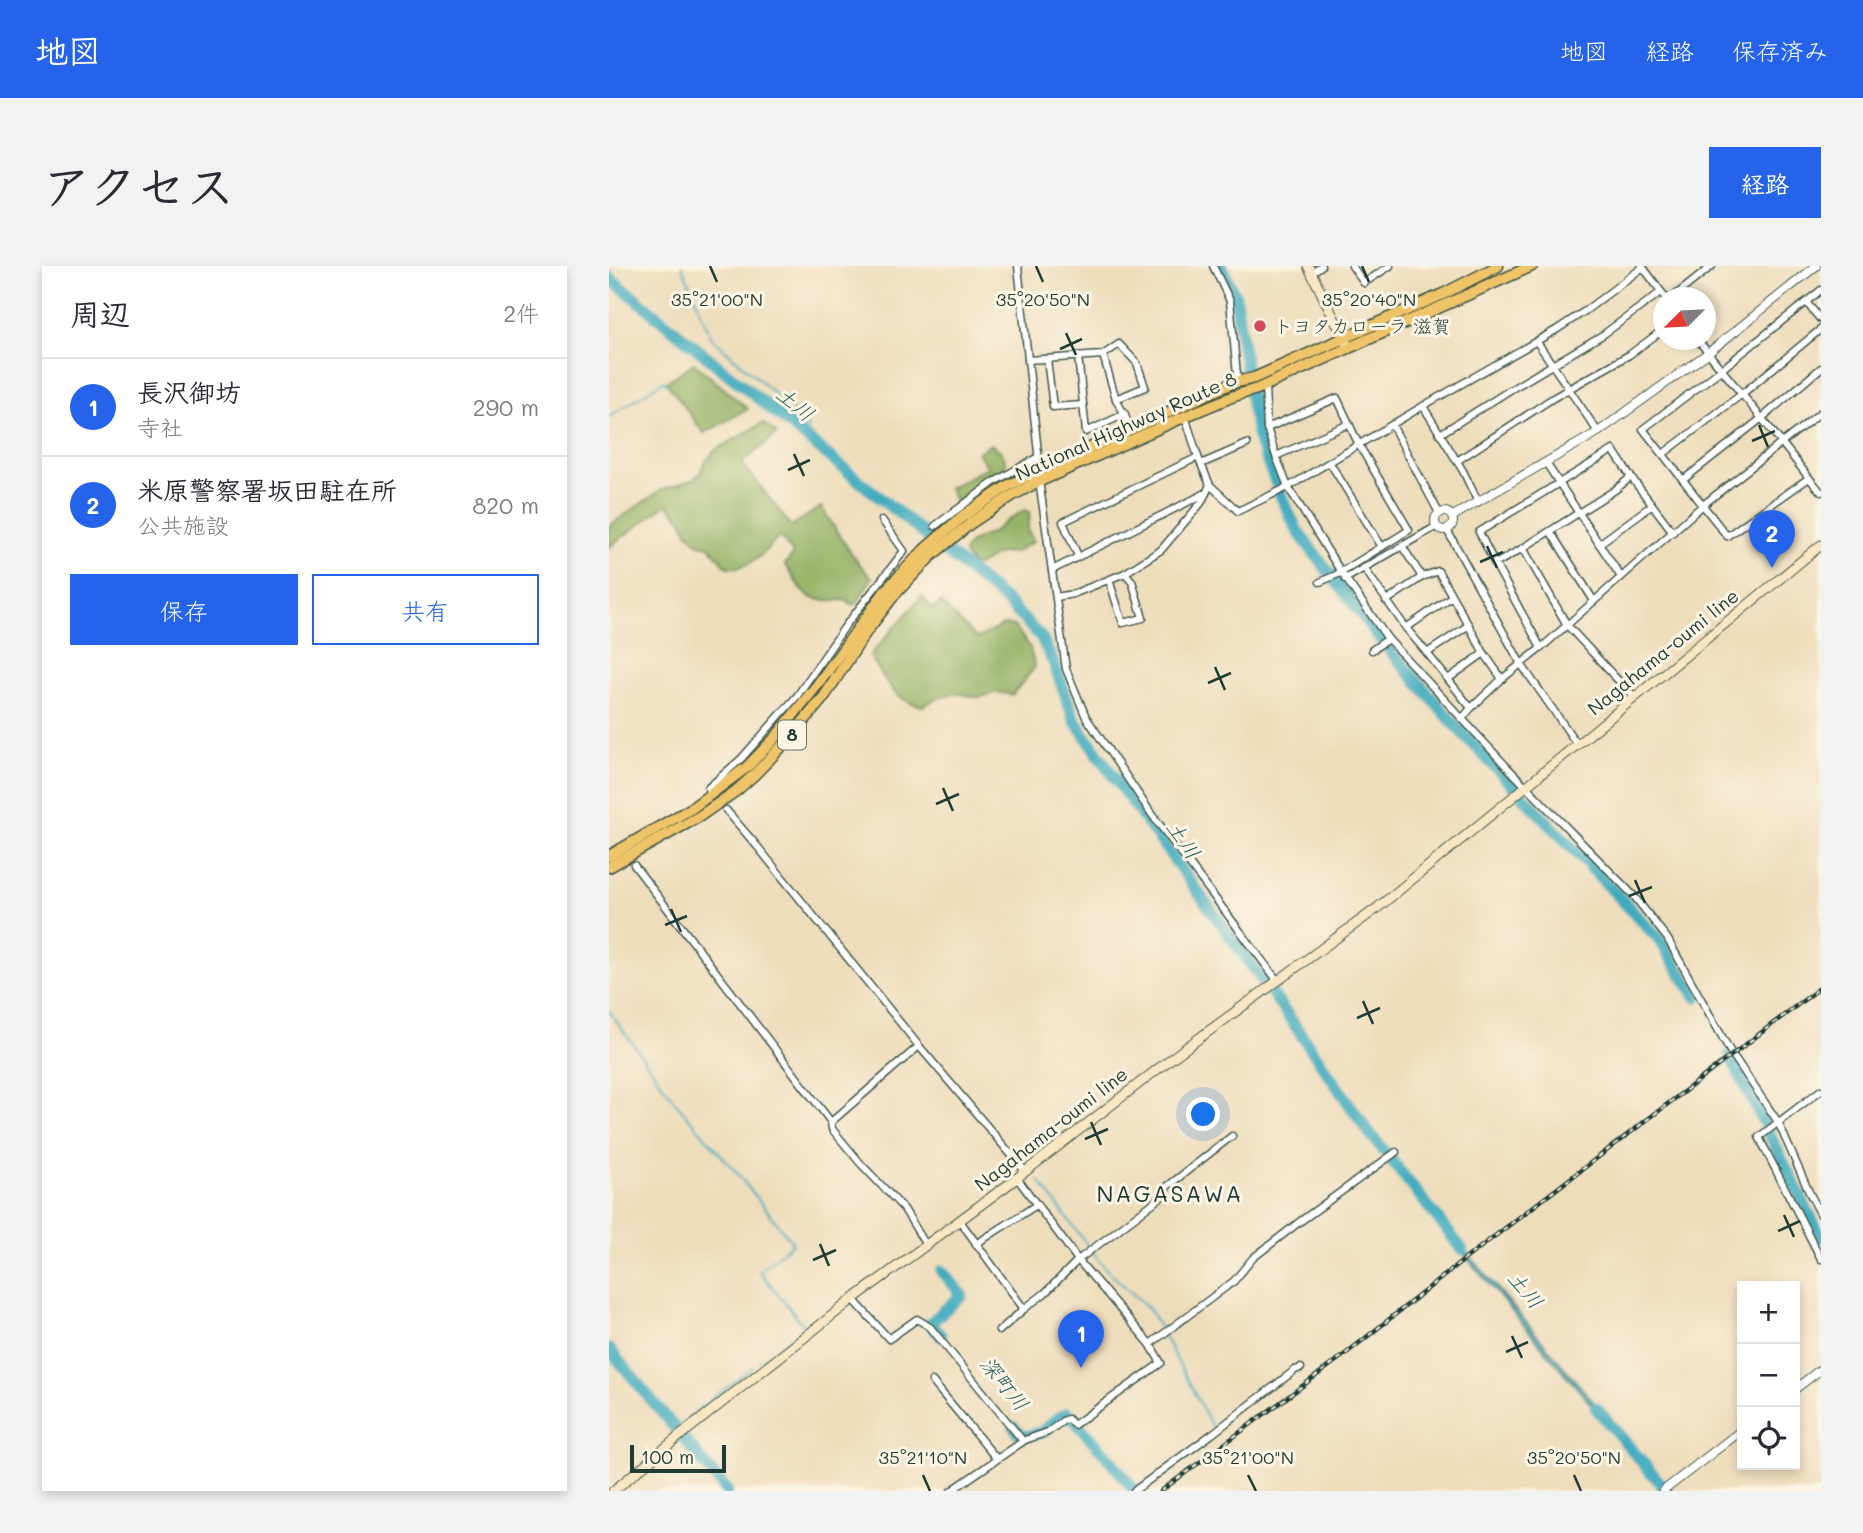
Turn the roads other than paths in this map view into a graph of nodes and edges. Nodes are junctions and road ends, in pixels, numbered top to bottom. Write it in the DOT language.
graph roads {
  1 [pos="1018,266"];
  2 [pos="1213,266"];
  3 [pos="1321,266"];
  4 [pos="1352,266"];
  5 [pos="1389,266"];
  6 [pos="1532,266"];
  7 [pos="1642,266"];
  8 [pos="1712,266"];
  9 [pos="1816,266"];
  10 [pos="1491,268"];
  11 [pos="1309,269"];
  12 [pos="1658,287"];
  13 [pos="1686,287"];
  14 [pos="1821,290"];
  15 [pos="1653,302"];
  16 [pos="1806,302"];
  17 [pos="1821,320"];
  18 [pos="1821,329"];
  19 [pos="1653,337"];
  20 [pos="1346,342"];
  21 [pos="1537,342"];
  22 [pos="1708,352"];
  23 [pos="1103,355"];
  24 [pos="1078,356"];
  25 [pos="1047,359"];
  26 [pos="1028,360"];
  27 [pos="1552,366"];
  28 [pos="1821,368"];
  29 [pos="1722,369"];
  30 [pos="1234,379"];
  31 [pos="1258,384"];
  32 [pos="1569,390"];
  33 [pos="1742,394"];
  34 [pos="1116,399"];
  35 [pos="1083,405"];
  36 [pos="1423,406"];
  37 [pos="1183,411"];
  38 [pos="1821,412"];
  39 [pos="1125,414"];
  40 [pos="1762,418"];
  41 [pos="1349,424"];
  42 [pos="1392,425"];
  43 [pos="1131,428"];
  44 [pos="1267,428"];
  45 [pos="1598,432"];
  46 [pos="1440,434"];
  47 [pos="1782,442"];
  48 [pos="1247,444"];
  49 [pos="1359,445"];
  50 [pos="1663,454"];
  51 [pos="1276,456"];
  52 [pos="1038,457"];
  53 [pos="1200,461"];
  54 [pos="1457,461"];
  55 [pos="1330,463"];
  56 [pos="1546,463"];
  57 [pos="1039,477"];
  58 [pos="1631,477"];
  59 [pos="1809,478"];
  60 [pos="1683,480"];
  61 [pos="1559,483"];
  62 [pos="1210,485"];
  63 [pos="1287,487"];
  64 [pos="1821,492"];
  65 [pos="1206,493"];
  66 [pos="1478,502"];
  67 [pos="1652,505"];
  68 [pos="1703,505"];
  69 [pos="1439,513"];
  70 [pos="1578,513"];
  71 [pos="1453,516"];
  72 [pos="882,520"];
  73 [pos="935,526"];
  74 [pos="1437,526"];
  75 [pos="1447,530"];
  76 [pos="1550,531"];
  77 [pos="1673,532"];
  78 [pos="1599,544"];
  79 [pos="1821,545"];
  80 [pos="1402,546"];
  81 [pos="1383,547"];
  82 [pos="1523,548"];
  83 [pos="928,552"];
  84 [pos="1078,556"];
  85 [pos="1495,564"];
  86 [pos="1364,568"];
  87 [pos="1052,570"];
  88 [pos="1125,573"];
  89 [pos="1342,575"];
  90 [pos="1422,577"];
  91 [pos="1621,577"];
  92 [pos="1109,580"];
  93 [pos="1321,581"];
  94 [pos="1056,597"];
  95 [pos="1451,597"];
  96 [pos="1387,601"];
  97 [pos="1594,601"];
  98 [pos="1469,625"];
  99 [pos="1567,625"];
  100 [pos="1406,628"];
  101 [pos="1388,639"];
  102 [pos="1541,648"];
  103 [pos="1372,650"];
  104 [pos="1427,653"];
  105 [pos="1484,653"];
  106 [pos="1521,664"];
  107 [pos="1448,679"];
  108 [pos="1501,679"];
  109 [pos="1635,696"];
  110 [pos="1471,708"];
  111 [pos="1462,719"];
  112 [pos="1577,744"];
  113 [pos="1526,787"];
  114 [pos="708,788"];
  115 [pos="726,810"];
  116 [pos="609,856"];
  117 [pos="634,865"];
  118 [pos="609,867"];
  119 [pos="1275,982"];
  120 [pos="919,1046"];
  121 [pos="1821,1090"];
  122 [pos="831,1122"];
  123 [pos="1776,1124"];
  124 [pos="1232,1136"];
  125 [pos="1396,1152"];
  126 [pos="1025,1171"];
  127 [pos="1017,1178"];
  128 [pos="1038,1204"];
  129 [pos="1821,1214"];
  130 [pos="960,1221"];
  131 [pos="976,1244"];
  132 [pos="926,1245"];
  133 [pos="1821,1259"];
  134 [pos="1078,1260"];
  135 [pos="853,1299"];
  136 [pos="1024,1309"];
  137 [pos="999,1331"];
  138 [pos="1150,1344"];
  139 [pos="1301,1368"];
  140 [pos="1821,1369"];
  141 [pos="932,1381"];
  142 [pos="1800,1385"];
  143 [pos="1737,1434"];
  144 [pos="1023,1441"];
  145 [pos="996,1458"];
  146 [pos="613,1491"];
  147 [pos="951,1491"];
  148 [pos="1134,1491"];
  149 [pos="1663,1491"];
  1 -- 26 [label="street"];
  2 -- 30 [label="street"];
  3 -- 11 [label="street"];
  4 -- 5 [label="street"];
  6 -- 20 [label="highway, National Highway Route 8 / 8"];
  7 -- 12 [label="street"];
  7 -- 21 [label="street"];
  8 -- 13 [label="street"];
  9 -- 22 [label="street"];
  10 -- 20 [label="highway, National Highway Route 8 / 8"];
  11 -- 20 [label="main road"];
  14 -- 16 [label="street"];
  15 -- 27 [label="street"];
  16 -- 17 [label="street"];
  16 -- 29 [label="street"];
  18 -- 33 [label="street"];
  19 -- 32 [label="street"];
  20 -- 31 [label="highway, National Highway Route 8 / 8"];
  21 -- 27 [label="street"];
  21 -- 36 [label="street"];
  22 -- 29 [label="street"];
  22 -- 45 [label="street"];
  23 -- 24 [label="street"];
  23 -- 34 [label="street"];
  23 -- 34 [label="street"];
  24 -- 25 [label="street"];
  24 -- 35 [label="street"];
  25 -- 26 [label="street"];
  25 -- 35 [label="street"];
  26 -- 52 [label="street"];
  27 -- 32 [label="street"];
  27 -- 46 [label="street"];
  28 -- 40 [label="street"];
  29 -- 33 [label="street"];
  29 -- 50 [label="street"];
  30 -- 31 [label="highway, National Highway Route 8 / 8"];
  30 -- 37 [label="highway, National Highway Route 8 / 8"];
  31 -- 37 [label="highway, National Highway Route 8 / 8"];
  31 -- 44 [label="street"];
  32 -- 45 [label="street"];
  32 -- 54 [label="street"];
  33 -- 40 [label="street"];
  33 -- 50 [label="street"];
  34 -- 39 [label="street"];
  35 -- 39 [label="street"];
  36 -- 42 [label="street"];
  36 -- 46 [label="street"];
  37 -- 43 [label="highway, National Highway Route 8 / 8"];
  37 -- 53 [label="street"];
  37 -- 57 [label="highway, National Highway Route 8 / 8"];
  38 -- 47 [label="street"];
  39 -- 43 [label="street"];
  40 -- 47 [label="street"];
  40 -- 60 [label="street"];
  41 -- 44 [label="street"];
  41 -- 49 [label="street"];
  41 -- 51 [label="street"];
  42 -- 49 [label="street"];
  42 -- 69 [label="street"];
  43 -- 57 [label="highway, National Highway Route 8 / 8"];
  44 -- 51 [label="street"];
  45 -- 56 [label="street"];
  46 -- 54 [label="street"];
  47 -- 59 [label="street"];
  47 -- 68 [label="street"];
  48 -- 53 [label="street"];
  49 -- 55 [label="street"];
  49 -- 81 [label="street"];
  50 -- 60 [label="street"];
  51 -- 63 [label="street"];
  52 -- 57 [label="street"];
  52 -- 73 [label="street"];
  53 -- 62 [label="street"];
  53 -- 84 [label="street"];
  54 -- 66 [label="street"];
  55 -- 63 [label="street"];
  55 -- 81 [label="street"];
  56 -- 61 [label="street"];
  56 -- 66 [label="street"];
  57 -- 83 [label="highway, National Highway Route 8 / 8"];
  57 -- 87 [label="street"];
  58 -- 61 [label="street"];
  58 -- 67 [label="street"];
  58 -- 70 [label="street"];
  59 -- 64 [label="street"];
  59 -- 68 [label="street"];
  60 -- 68 [label="street"];
  61 -- 70 [label="street"];
  61 -- 85 [label="street"];
  62 -- 63 [label="street"];
  62 -- 65 [label="street"];
  63 -- 89 [label="street"];
  65 -- 84 [label="street"];
  65 -- 88 [label="street"];
  66 -- 71 [label="street"];
  67 -- 77 [label="street"];
  67 -- 78 [label="street"];
  68 -- 77 [label="street"];
  69 -- 71 [label="street"];
  69 -- 74 [label="street"];
  70 -- 76 [label="street"];
  70 -- 78 [label="street"];
  71 -- 75 [label="street"];
  72 -- 114 [label="street"];
  74 -- 75 [label="street"];
  74 -- 80 [label="street"];
  75 -- 106 [label="street"];
  76 -- 82 [label="street"];
  76 -- 97 [label="street"];
  77 -- 91 [label="street"];
  78 -- 91 [label="street"];
  79 -- 109 [label="main road, Nagahama-oumi line"];
  80 -- 86 [label="street"];
  80 -- 90 [label="street"];
  81 -- 89 [label="street"];
  82 -- 85 [label="street"];
  82 -- 99 [label="street"];
  83 -- 116 [label="highway, National Highway Route 8 / 8"];
  83 -- 118 [label="highway, National Highway Route 8 / 8"];
  84 -- 87 [label="street"];
  85 -- 102 [label="street"];
  86 -- 89 [label="street"];
  86 -- 96 [label="street"];
  87 -- 94 [label="street"];
  88 -- 92 [label="street"];
  88 -- 92 [label="street"];
  89 -- 93 [label="street"];
  89 -- 101 [label="street"];
  90 -- 95 [label="street"];
  90 -- 96 [label="street"];
  91 -- 97 [label="street"];
  92 -- 94 [label="street"];
  94 -- 119 [label="street"];
  95 -- 98 [label="street"];
  95 -- 100 [label="street"];
  96 -- 100 [label="street"];
  97 -- 99 [label="street"];
  98 -- 104 [label="street"];
  98 -- 105 [label="street"];
  99 -- 102 [label="street"];
  99 -- 109 [label="street"];
  100 -- 104 [label="street"];
  101 -- 103 [label="street"];
  101 -- 111 [label="street"];
  102 -- 106 [label="street"];
  104 -- 107 [label="street"];
  105 -- 107 [label="street"];
  105 -- 108 [label="street"];
  106 -- 108 [label="street"];
  106 -- 112 [label="street"];
  107 -- 110 [label="street"];
  108 -- 110 [label="street"];
  109 -- 112 [label="main road, Nagahama-oumi line"];
  110 -- 111 [label="street"];
  111 -- 113 [label="street"];
  112 -- 113 [label="main road, Nagahama-oumi line"];
  113 -- 119 [label="main road, Nagahama-oumi line"];
  113 -- 123 [label="street"];
  115 -- 120 [label="street"];
  117 -- 122 [label="street"];
  119 -- 126 [label="main road, Nagahama-oumi line"];
  120 -- 122 [label="street"];
  120 -- 126 [label="street"];
  121 -- 123 [label="street"];
  122 -- 132 [label="street"];
  123 -- 129 [label="street"];
  123 -- 133 [label="street"];
  124 -- 134 [label="street"];
  125 -- 138 [label="street"];
  126 -- 127 [label="main road, Nagahama-oumi line"];
  127 -- 128 [label="street"];
  127 -- 130 [label="main road, Nagahama-oumi line"];
  128 -- 131 [label="street"];
  128 -- 134 [label="street"];
  130 -- 131 [label="street"];
  130 -- 132 [label="main road, Nagahama-oumi line"];
  131 -- 136 [label="street"];
  132 -- 135 [label="main road, Nagahama-oumi line"];
  134 -- 136 [label="street"];
  134 -- 138 [label="street"];
  135 -- 144 [label="street"];
  135 -- 146 [label="main road, Nagahama-oumi line"];
  136 -- 137 [label="street"];
  138 -- 144 [label="street"];
  139 -- 148 [label="street"];
  140 -- 142 [label="street"];
  141 -- 145 [label="street"];
  143 -- 149 [label="street"];
  144 -- 145 [label="street"];
  145 -- 147 [label="street"];
}
